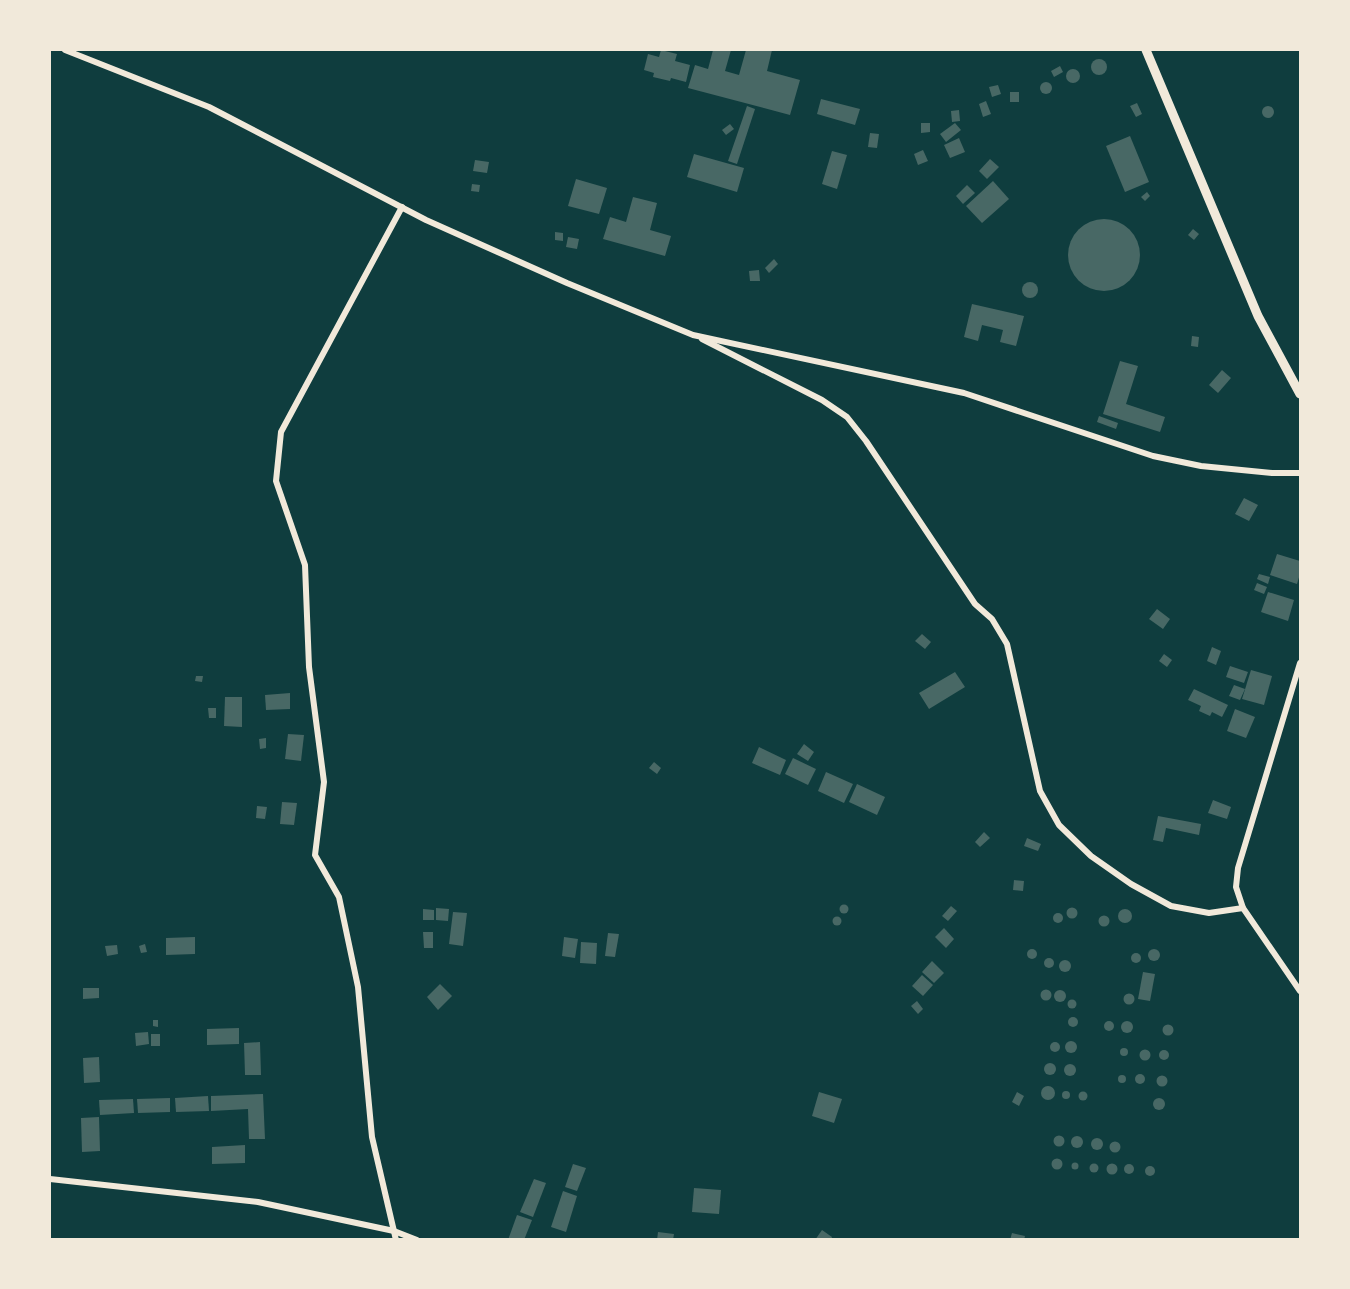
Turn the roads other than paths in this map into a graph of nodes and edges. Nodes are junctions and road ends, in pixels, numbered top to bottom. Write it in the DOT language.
graph roads {
  1 [pos="65,50"];
  2 [pos="1146,50"];
  3 [pos="402,207"];
  4 [pos="693,335"];
  5 [pos="1300,394"];
  6 [pos="1300,472"];
  7 [pos="1300,663"];
  8 [pos="1242,908"];
  9 [pos="1300,991"];
  10 [pos="50,1179"];
  11 [pos="394,1231"];
  12 [pos="396,1239"];
  13 [pos="417,1239"];
  1 -- 3 [label="street"];
  2 -- 5 [label="street"];
  3 -- 4 [label="street"];
  3 -- 11 [label="street"];
  4 -- 6 [label="street"];
  4 -- 8 [label="street"];
  7 -- 8 [label="street"];
  8 -- 9 [label="street"];
  10 -- 11 [label="street"];
  11 -- 12 [label="street"];
  11 -- 13 [label="street"];
}
